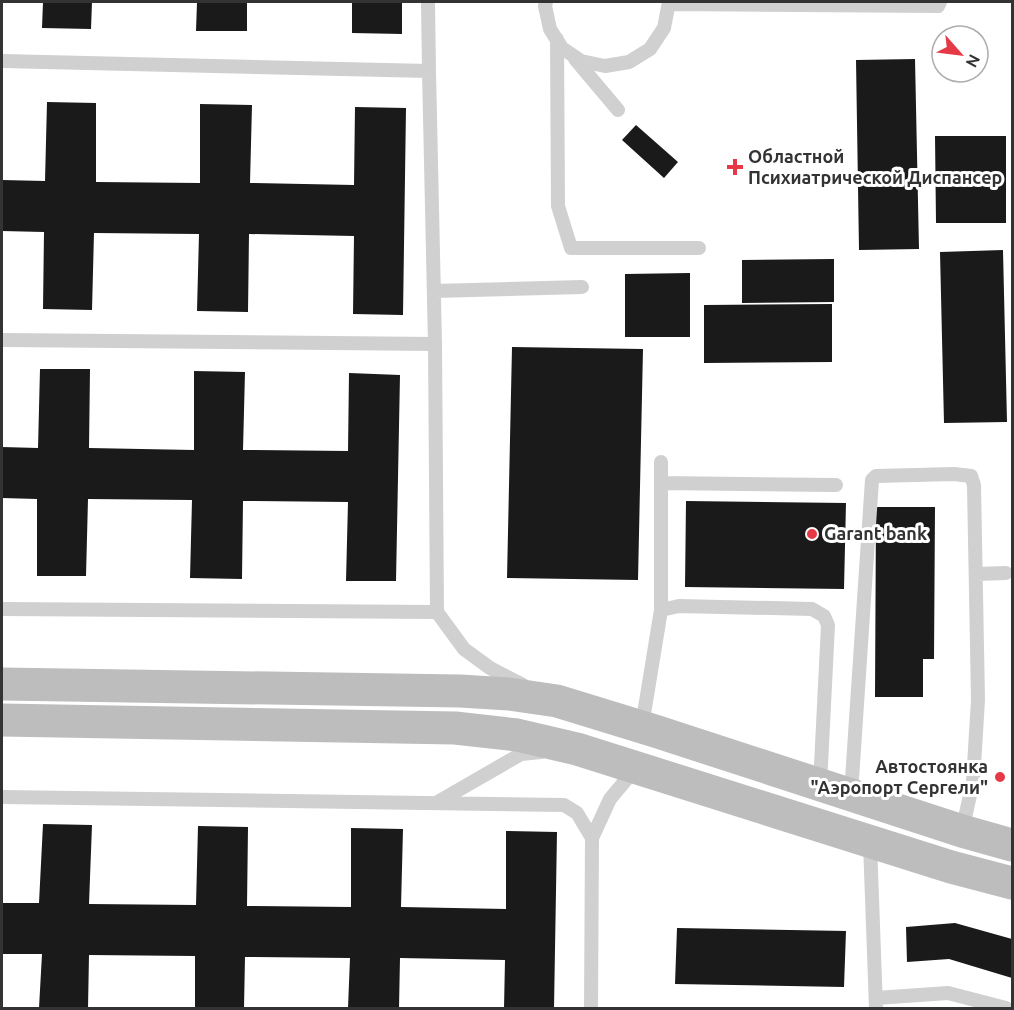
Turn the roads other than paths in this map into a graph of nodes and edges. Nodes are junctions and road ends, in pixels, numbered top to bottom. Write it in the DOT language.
graph roads {
  1 [pos="428,2"];
  2 [pos="546,2"];
  3 [pos="940,2"];
  4 [pos="669,3"];
  5 [pos="557,39"];
  6 [pos="570,53"];
  7 [pos="2,62"];
  8 [pos="429,71"];
  9 [pos="618,110"];
  10 [pos="699,248"];
  11 [pos="582,287"];
  12 [pos="434,291"];
  13 [pos="2,340"];
  14 [pos="435,344"];
  15 [pos="661,462"];
  16 [pos="661,483"];
  17 [pos="836,485"];
  18 [pos="1006,573"];
  19 [pos="976,574"];
  20 [pos="2,609"];
  21 [pos="661,610"];
  22 [pos="437,612"];
  23 [pos="2,684"];
  24 [pos="557,701"];
  25 [pos="2,720"];
  26 [pos="642,727"];
  27 [pos="577,749"];
  28 [pos="636,769"];
  29 [pos="820,785"];
  30 [pos="851,796"];
  31 [pos="2,797"];
  32 [pos="436,803"];
  33 [pos="962,831"];
  34 [pos="592,838"];
  35 [pos="870,842"];
  36 [pos="1012,845"];
  37 [pos="1012,883"];
  38 [pos="876,1003"];
  39 [pos="591,1008"];
  40 [pos="1006,1008"];
  1 -- 8 [label="lane"];
  2 -- 5 [label="lane"];
  3 -- 4 [label="lane"];
  4 -- 6 [label="lane"];
  5 -- 6 [label="lane"];
  5 -- 10 [label="lane"];
  6 -- 9 [label="lane"];
  7 -- 8 [label="lane"];
  8 -- 12 [label="lane"];
  11 -- 12 [label="lane"];
  12 -- 14 [label="lane"];
  13 -- 14 [label="lane"];
  14 -- 22 [label="lane"];
  15 -- 16 [label="lane"];
  16 -- 17 [label="lane"];
  16 -- 21 [label="lane"];
  18 -- 19 [label="lane"];
  19 -- 30 [label="lane"];
  19 -- 33 [label="lane"];
  20 -- 22 [label="lane"];
  21 -- 26 [label="lane"];
  21 -- 29 [label="lane"];
  22 -- 24 [label="lane"];
  23 -- 24 [label="street"];
  24 -- 26 [label="street"];
  25 -- 27 [label="street"];
  26 -- 29 [label="street"];
  27 -- 28 [label="street"];
  27 -- 32 [label="lane"];
  28 -- 34 [label="lane"];
  28 -- 35 [label="street"];
  29 -- 30 [label="street"];
  30 -- 33 [label="street"];
  31 -- 32 [label="lane"];
  32 -- 34 [label="lane"];
  33 -- 36 [label="street"];
  34 -- 39 [label="lane"];
  35 -- 37 [label="street"];
  35 -- 38 [label="lane"];
  38 -- 40 [label="lane"];
}
